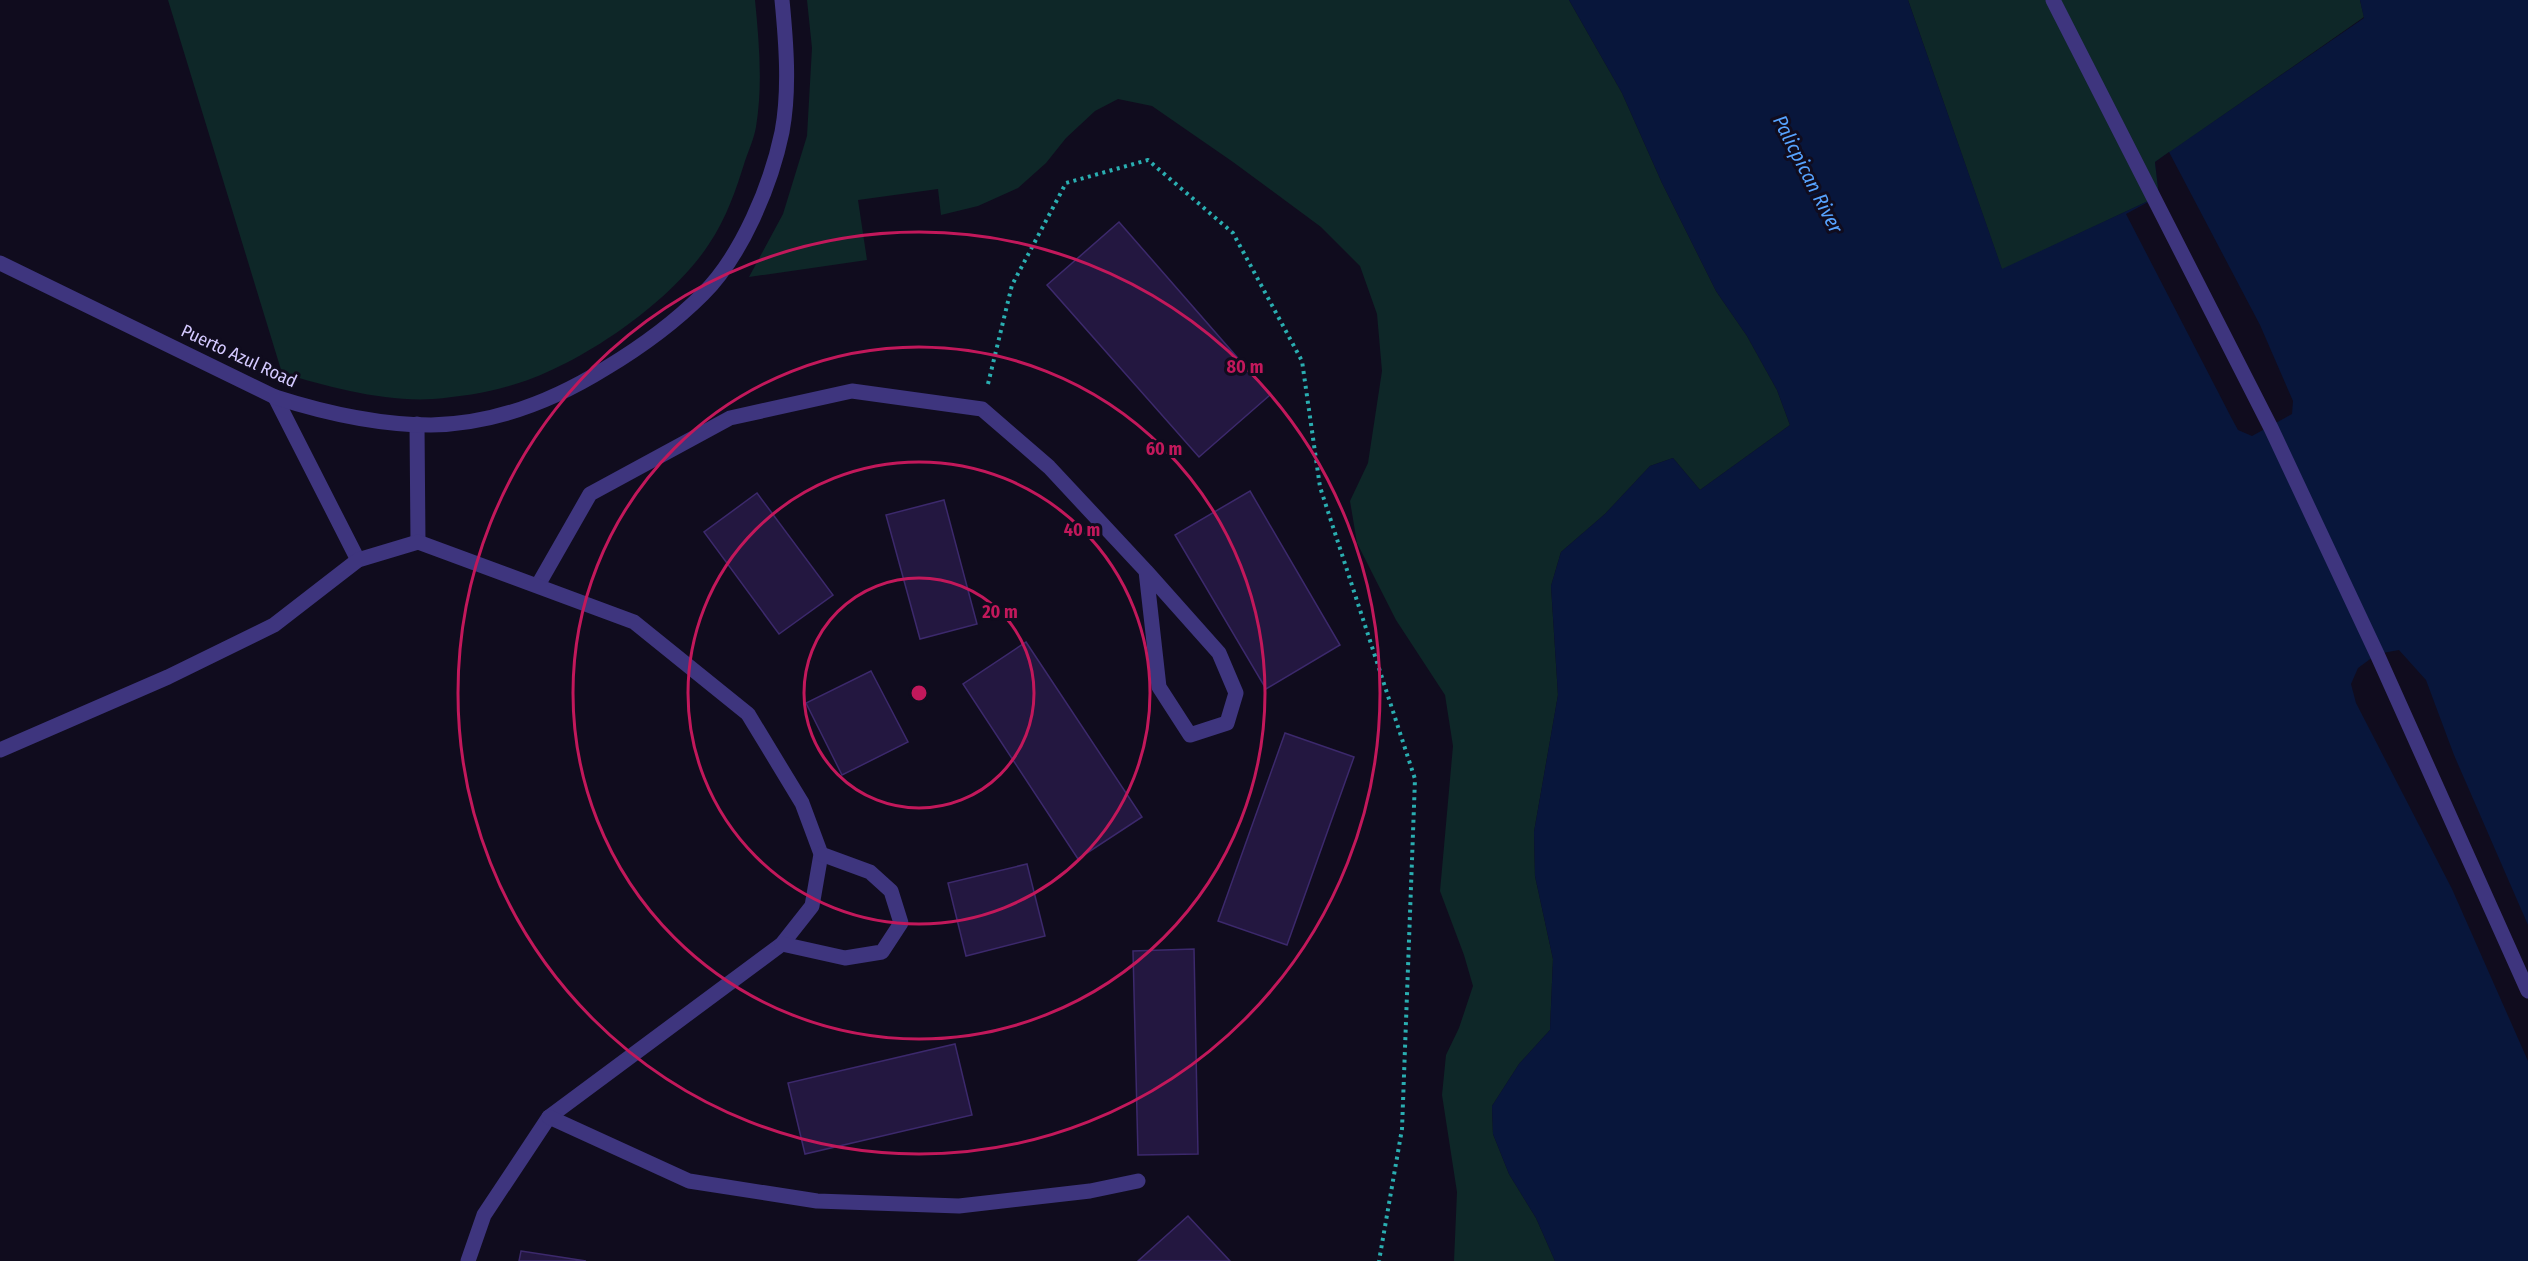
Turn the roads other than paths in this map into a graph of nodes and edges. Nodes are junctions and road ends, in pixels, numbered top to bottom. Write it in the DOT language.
graph roads {
  1 [pos="782,0"];
  2 [pos="2053,0"];
  3 [pos="0,263"];
  4 [pos="274,398"];
  5 [pos="417,424"];
  6 [pos="418,542"];
  7 [pos="358,560"];
  8 [pos="1146,571"];
  9 [pos="538,585"];
  10 [pos="0,750"];
  11 [pos="821,854"];
  12 [pos="782,944"];
  13 [pos="2528,991"];
  14 [pos="549,1117"];
  15 [pos="1138,1181"];
  16 [pos="468,1261"];
  1 -- 5 [label="street, Puerto Azul Road"];
  2 -- 13 [label="street"];
  3 -- 4 [label="street, Puerto Azul Road"];
  4 -- 5 [label="street, Puerto Azul Road"];
  4 -- 7 [label="street"];
  5 -- 6 [label="street"];
  6 -- 7 [label="street"];
  6 -- 9 [label="street"];
  7 -- 10 [label="street"];
  8 -- 8 [label="street"];
  8 -- 9 [label="street"];
  9 -- 11 [label="street"];
  11 -- 12 [label="street"];
  11 -- 12 [label="street"];
  12 -- 14 [label="street"];
  14 -- 15 [label="street"];
  14 -- 16 [label="street"];
}
